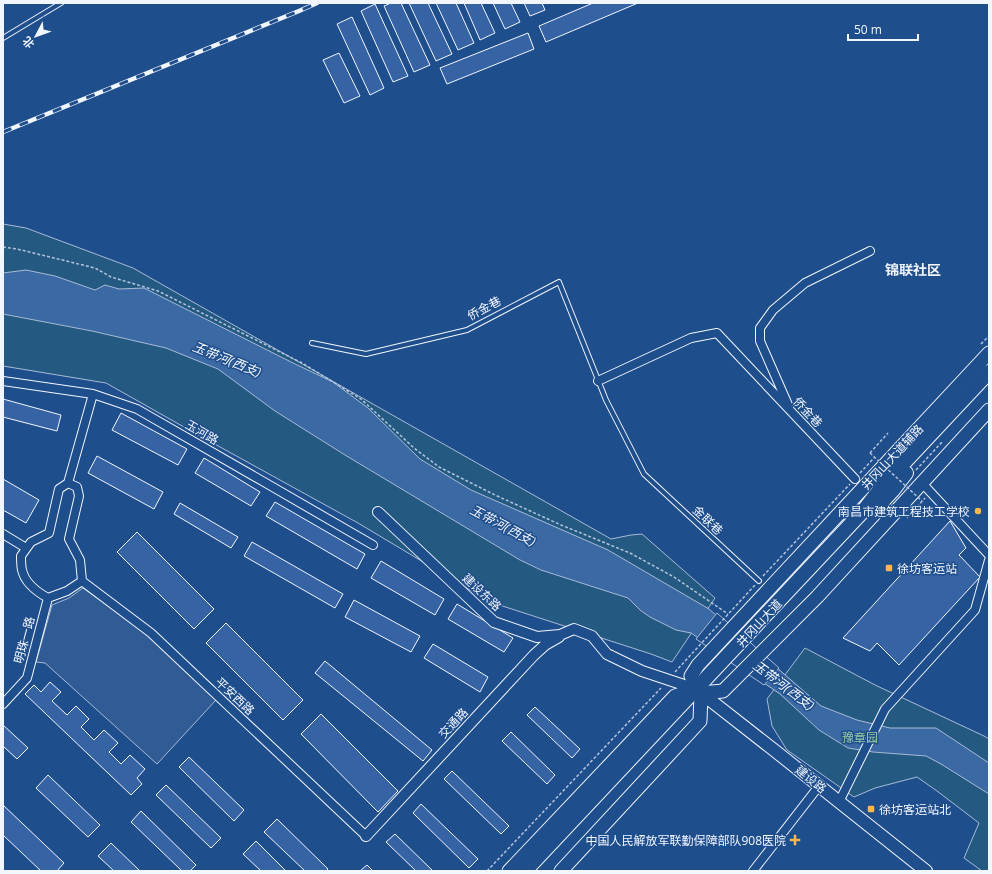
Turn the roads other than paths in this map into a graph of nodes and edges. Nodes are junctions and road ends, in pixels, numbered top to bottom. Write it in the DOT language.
graph roads {
  1 [pos="60,3"];
  2 [pos="3,38"];
  3 [pos="870,251"];
  4 [pos="312,343"];
  5 [pos="989,353"];
  6 [pos="989,372"];
  7 [pos="3,381"];
  8 [pos="598,381"];
  9 [pos="989,383"];
  10 [pos="94,394"];
  11 [pos="989,410"];
  12 [pos="792,413"];
  13 [pos="644,474"];
  14 [pos="855,479"];
  15 [pos="68,483"];
  16 [pos="925,489"];
  17 [pos="378,512"];
  18 [pos="3,534"];
  19 [pos="373,545"];
  20 [pos="26,548"];
  21 [pos="989,554"];
  22 [pos="989,560"];
  23 [pos="82,581"];
  24 [pos="759,581"];
  25 [pos="48,598"];
  26 [pos="564,633"];
  27 [pos="754,634"];
  28 [pos="698,691"];
  29 [pos="3,704"];
  30 [pos="819,786"];
  31 [pos="839,802"];
  32 [pos="366,836"];
  33 [pos="509,871"];
  34 [pos="525,871"];
  35 [pos="537,871"];
  36 [pos="561,871"];
  37 [pos="753,871"];
  38 [pos="926,871"];
  1 -- 2 [label="lane"];
  3 -- 12 [label="street"];
  4 -- 8 [label="lane, 侨金巷"];
  5 -- 28 [label="main road, 井冈山大道辅路"];
  6 -- 27 [label="highway, 井冈山大道"];
  7 -- 10 [label="street, 玉河路"];
  8 -- 12 [label="street, 侨金巷"];
  8 -- 13 [label="lane, 侨金巷"];
  9 -- 27 [label="highway, 井冈山大道"];
  10 -- 15 [label="street"];
  10 -- 19 [label="street, 玉河路"];
  11 -- 16 [label="main road"];
  12 -- 14 [label="street, 侨金巷"];
  13 -- 24 [label="lane, 金联巷"];
  15 -- 20 [label="street"];
  15 -- 23 [label="street"];
  16 -- 21 [label="street"];
  16 -- 28 [label="main road"];
  17 -- 26 [label="street, 建设东路"];
  18 -- 20 [label="street"];
  20 -- 25 [label="street"];
  22 -- 31 [label="street"];
  23 -- 25 [label="street"];
  23 -- 32 [label="street, 平安西路"];
  25 -- 29 [label="street, 明珠一路"];
  26 -- 28 [label="street, 建设东路"];
  26 -- 32 [label="street, 交通路"];
  27 -- 28 [label="highway, 井冈山大道"];
  28 -- 30 [label="main road, 建设路"];
  28 -- 33 [label="main road"];
  28 -- 34 [label="highway, 井冈山大道"];
  28 -- 35 [label="highway, 井冈山大道"];
  28 -- 36 [label="main road"];
  30 -- 31 [label="main road, 建设路"];
  30 -- 37 [label="street"];
  31 -- 38 [label="main road, 建设路"];
}
